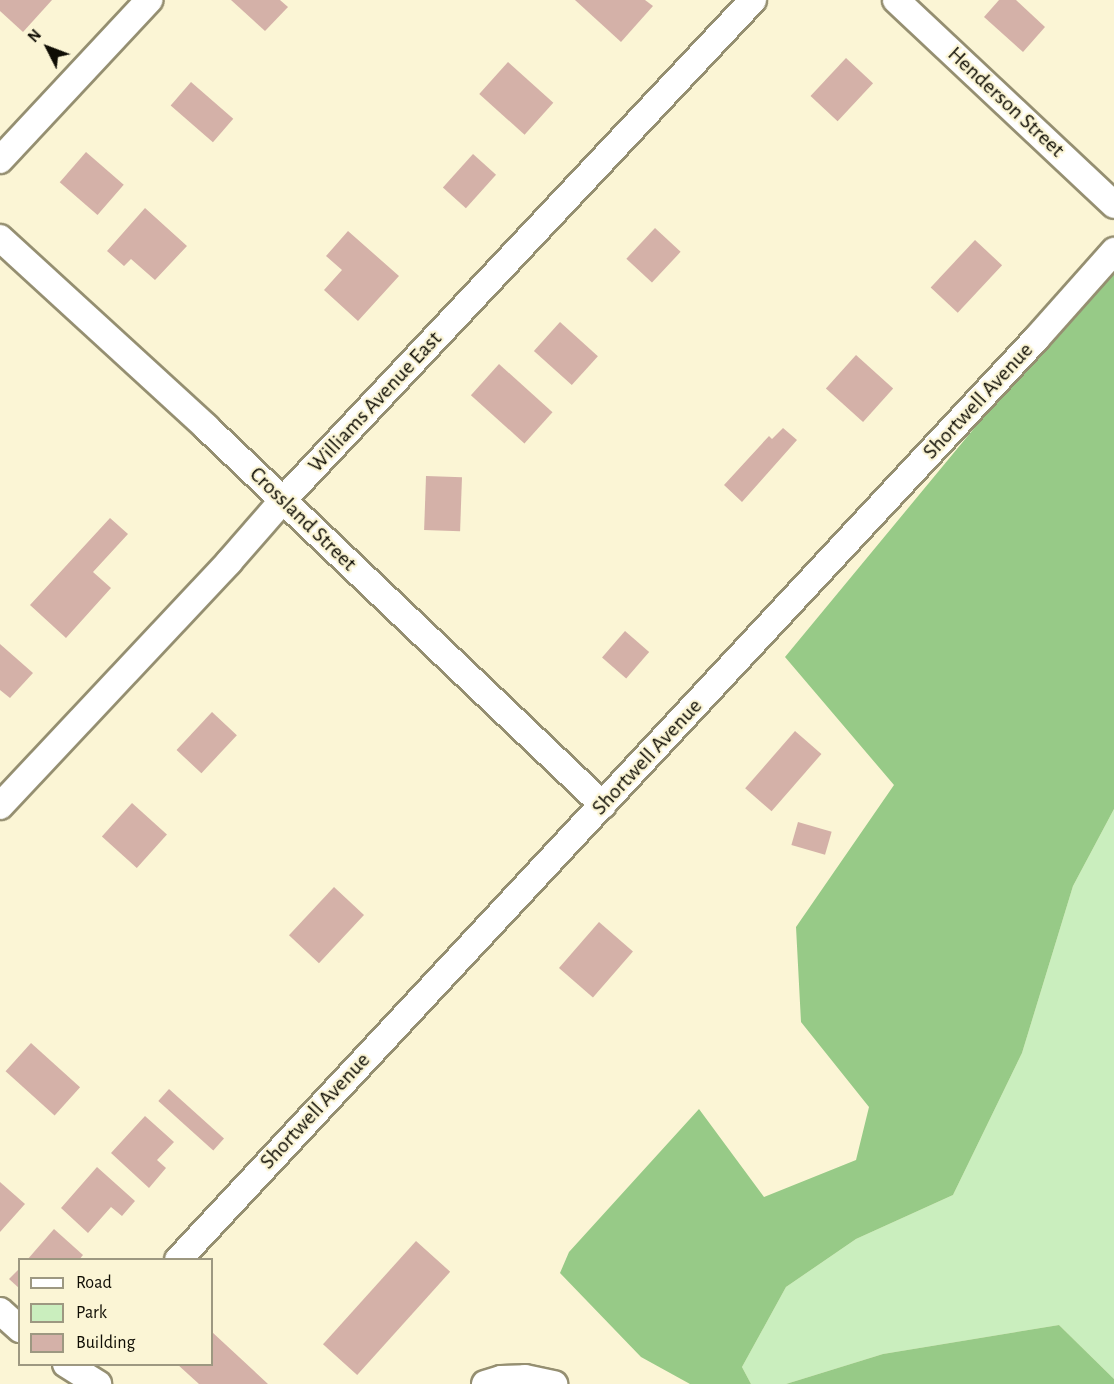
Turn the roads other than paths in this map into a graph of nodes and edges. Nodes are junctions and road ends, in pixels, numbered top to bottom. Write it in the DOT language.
graph roads {
  1 [pos="149,0"];
  2 [pos="753,0"];
  3 [pos="896,0"];
  4 [pos="0,160"];
  5 [pos="1114,205"];
  6 [pos="0,238"];
  7 [pos="1114,251"];
  8 [pos="283,500"];
  9 [pos="603,805"];
  10 [pos="0,806"];
  11 [pos="180,1258"];
  12 [pos="0,1311"];
  13 [pos="18,1327"];
  14 [pos="485,1384"];
  15 [pos="554,1384"];
  1 -- 4 [label="street"];
  2 -- 8 [label="street, Williams Avenue East"];
  3 -- 5 [label="street, Henderson Street"];
  6 -- 8 [label="street, Crossland Street"];
  7 -- 9 [label="street, Shortwell Avenue"];
  8 -- 9 [label="street, Crossland Street"];
  8 -- 10 [label="street, Williams Avenue East"];
  9 -- 11 [label="street, Shortwell Avenue"];
  12 -- 13 [label="street"];
  14 -- 15 [label="street"];
}
